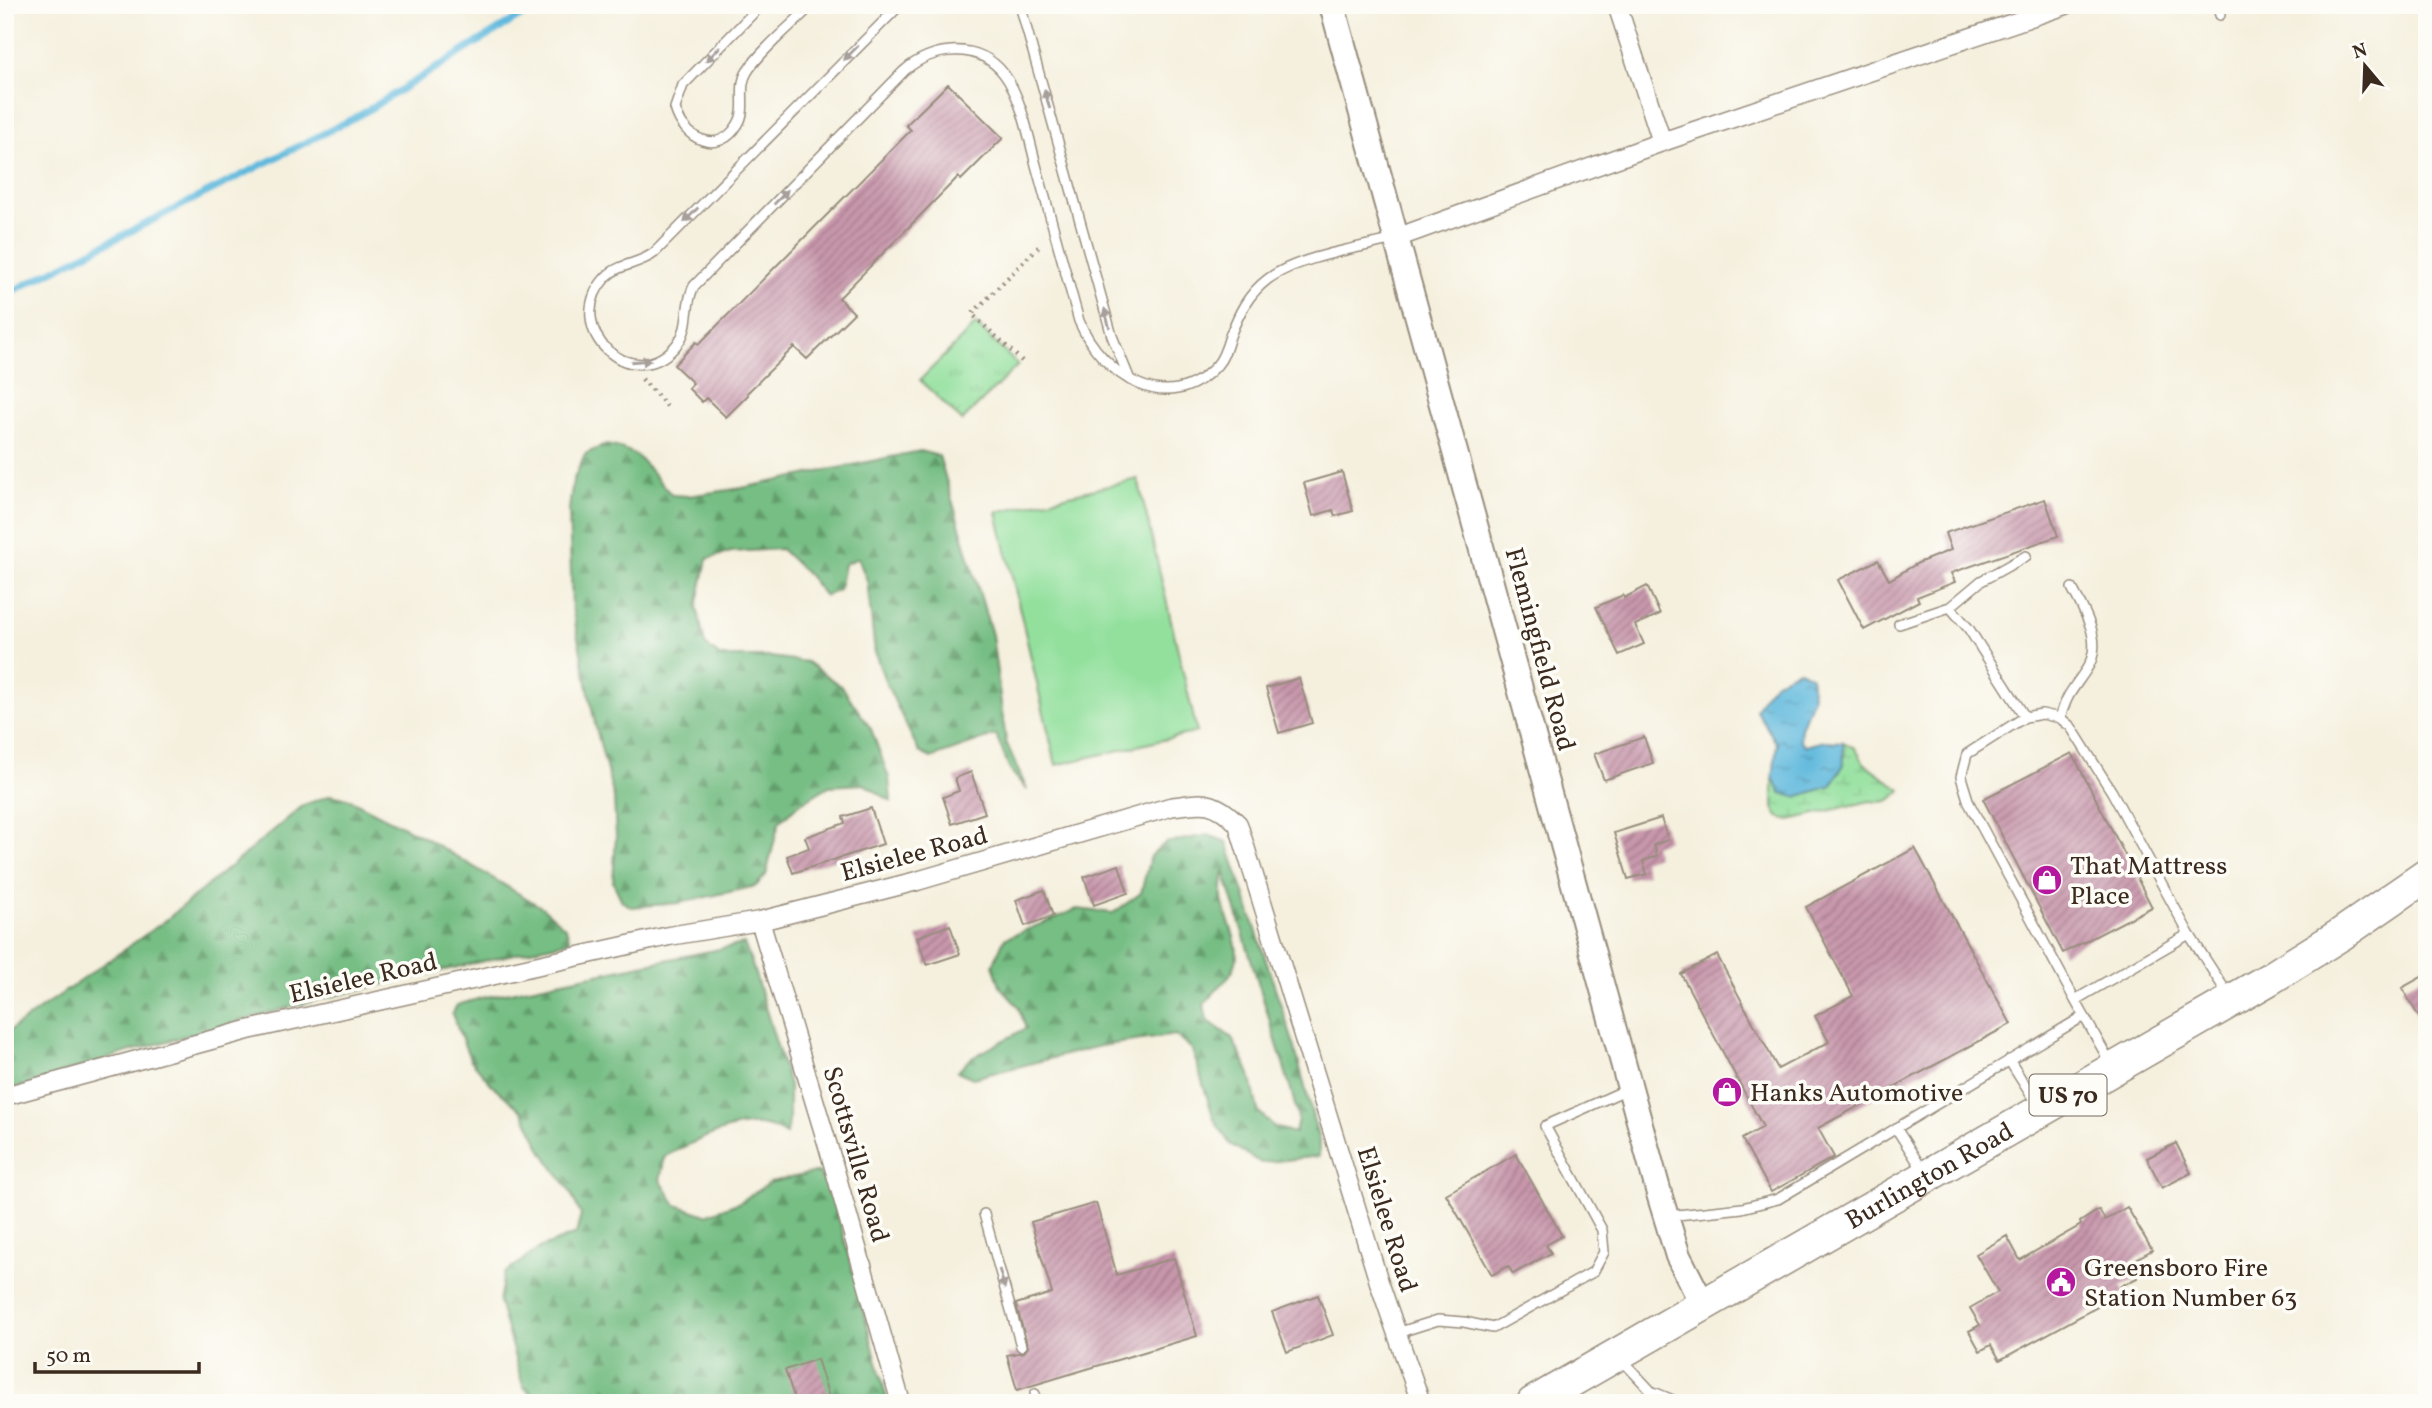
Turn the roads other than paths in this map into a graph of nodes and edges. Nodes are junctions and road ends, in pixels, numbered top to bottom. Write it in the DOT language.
graph roads {
  1 [pos="761,5"];
  2 [pos="812,5"];
  3 [pos="900,5"];
  4 [pos="1020,5"];
  5 [pos="1332,5"];
  6 [pos="1618,5"];
  7 [pos="2066,5"];
  8 [pos="1662,142"];
  9 [pos="1396,239"];
  10 [pos="1131,382"];
  11 [pos="2026,556"];
  12 [pos="2072,588"];
  13 [pos="1950,607"];
  14 [pos="1899,624"];
  15 [pos="2025,717"];
  16 [pos="2060,718"];
  17 [pos="2427,875"];
  18 [pos="760,921"];
  19 [pos="2189,933"];
  20 [pos="2075,1000"];
  21 [pos="2231,1000"];
  22 [pos="2084,1016"];
  23 [pos="2009,1060"];
  24 [pos="2114,1069"];
  25 [pos="1630,1087"];
  26 [pos="5,1096"];
  27 [pos="2041,1111"];
  28 [pos="1896,1128"];
  29 [pos="1926,1176"];
  30 [pos="984,1214"];
  31 [pos="1666,1216"];
  32 [pos="1703,1305"];
  33 [pos="1397,1333"];
  34 [pos="1021,1346"];
  35 [pos="1616,1355"];
  36 [pos="1651,1391"];
  37 [pos="901,1403"];
  38 [pos="1421,1403"];
  39 [pos="1533,1403"];
  40 [pos="1653,1403"];
  41 [pos="1680,1403"];
  1 -- 2 [label="lane, one-way"];
  3 -- 10 [label="lane, one-way"];
  10 -- 4 [label="lane, one-way"];
  5 -- 9 [label="street, Flemingfield Road"];
  6 -- 8 [label="street"];
  7 -- 8 [label="street"];
  8 -- 9 [label="street"];
  9 -- 10 [label="lane"];
  9 -- 25 [label="street, Flemingfield Road"];
  11 -- 13 [label="lane"];
  12 -- 16 [label="lane"];
  13 -- 14 [label="lane"];
  13 -- 15 [label="lane"];
  15 -- 16 [label="lane"];
  15 -- 20 [label="lane"];
  16 -- 19 [label="lane"];
  17 -- 21 [label="highway, Burlington Road / US 70"];
  18 -- 26 [label="street, Elsielee Road"];
  18 -- 33 [label="street, Elsielee Road"];
  18 -- 37 [label="street, Scottsville Road"];
  19 -- 20 [label="lane"];
  19 -- 21 [label="lane"];
  20 -- 22 [label="lane"];
  21 -- 24 [label="highway, Burlington Road / US 70"];
  22 -- 23 [label="lane"];
  22 -- 24 [label="lane"];
  23 -- 27 [label="lane"];
  23 -- 28 [label="lane"];
  24 -- 27 [label="highway, Burlington Road / US 70"];
  25 -- 31 [label="street, Flemingfield Road"];
  25 -- 33 [label="lane"];
  27 -- 29 [label="highway, Burlington Road / US 70"];
  28 -- 29 [label="lane"];
  28 -- 31 [label="lane"];
  29 -- 32 [label="highway, Burlington Road / US 70"];
  30 -- 34 [label="lane, one-way"];
  31 -- 32 [label="street, Flemingfield Road"];
  32 -- 35 [label="highway, Burlington Road / US 70"];
  33 -- 38 [label="street, Elsielee Road"];
  35 -- 36 [label="lane"];
  35 -- 39 [label="highway, Burlington Road / US 70"];
  36 -- 40 [label="lane"];
  36 -- 41 [label="lane"];
}
